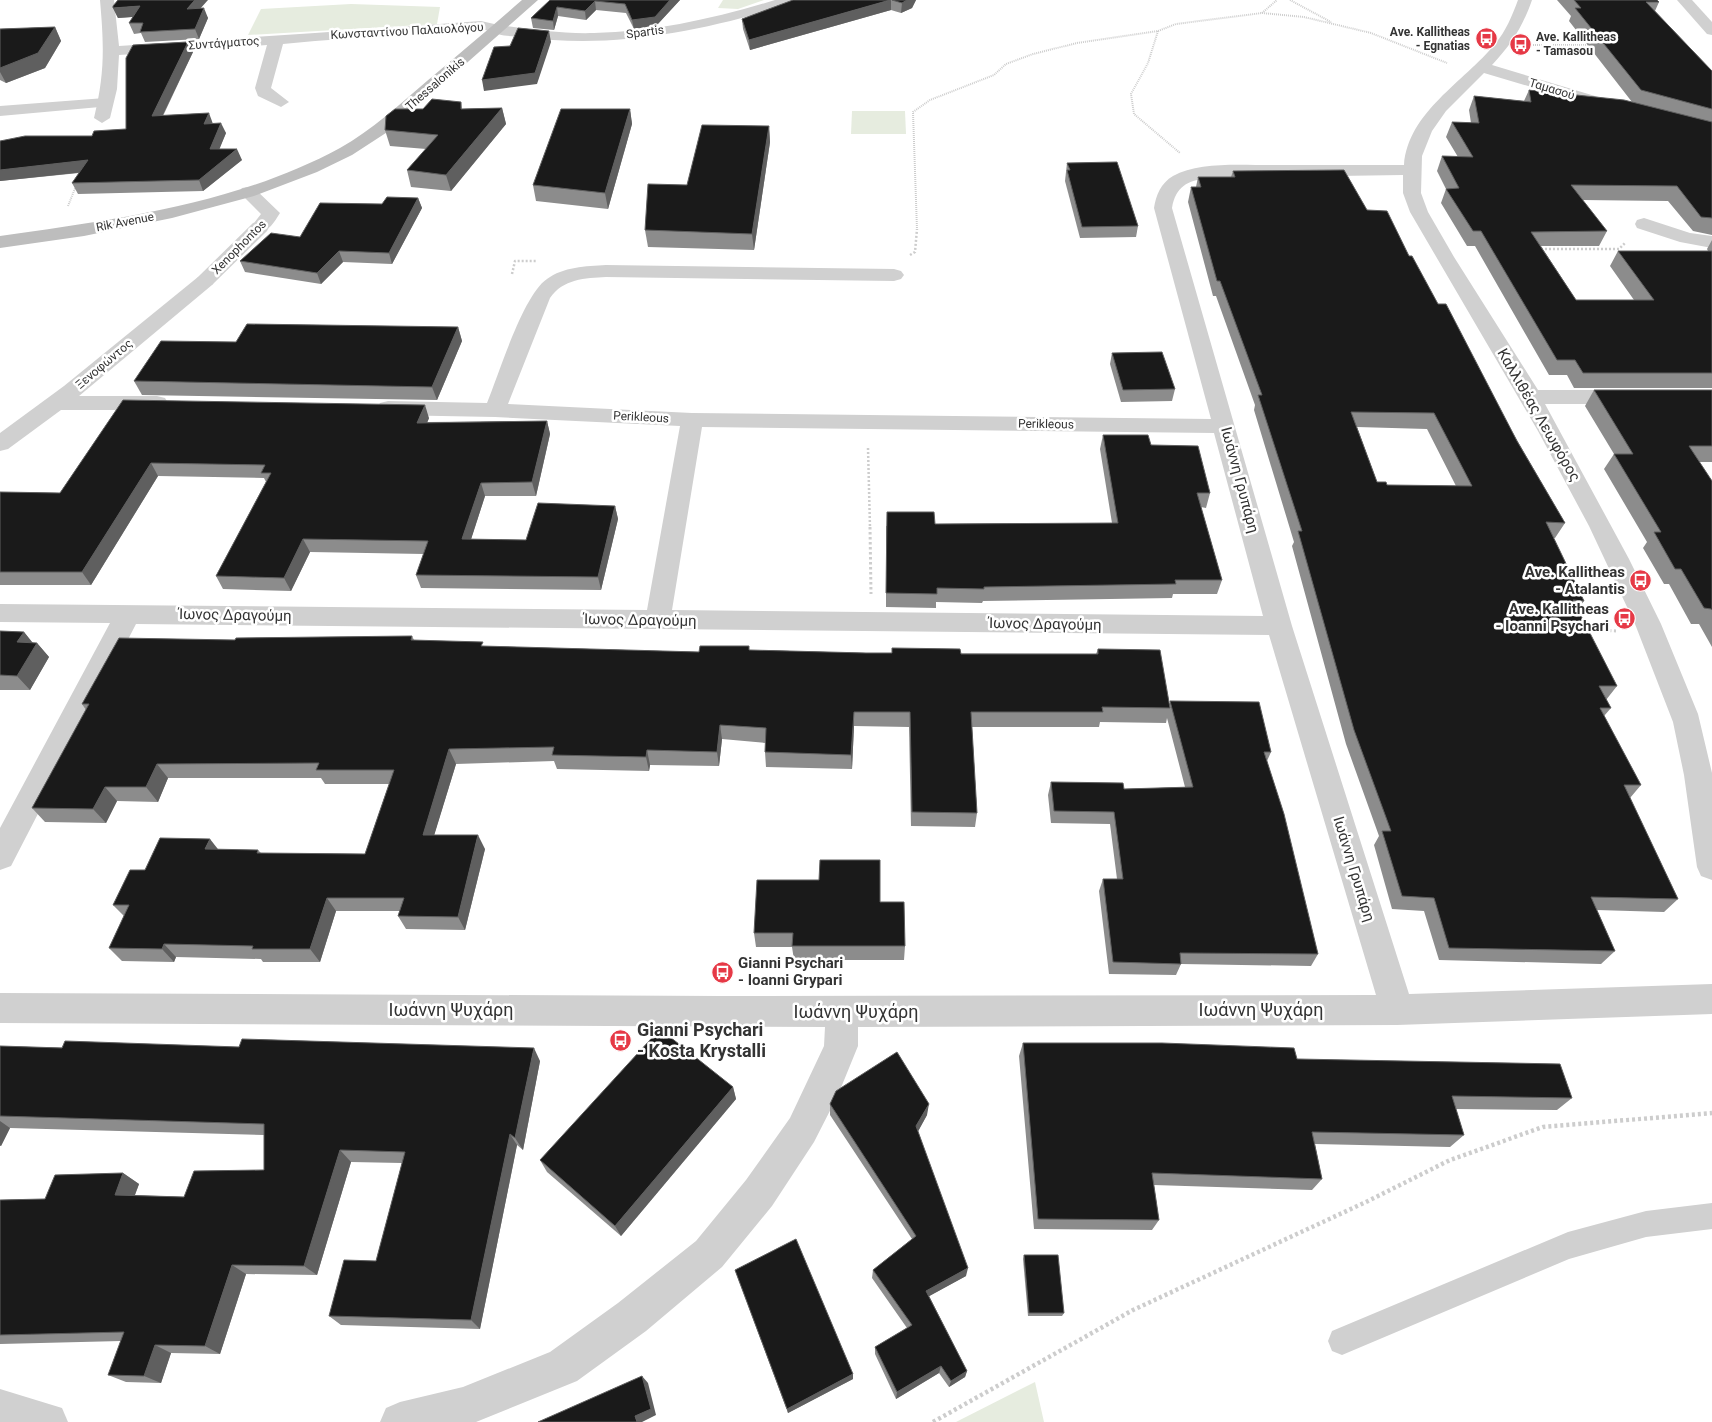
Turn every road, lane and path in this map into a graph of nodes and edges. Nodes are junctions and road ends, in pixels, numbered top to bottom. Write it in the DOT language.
graph roads {
  1 [pos="107,0"];
  2 [pos="531,0"];
  3 [pos="790,0"];
  4 [pos="1277,0"];
  5 [pos="1290,0"];
  6 [pos="1525,0"];
  7 [pos="1684,0"];
  8 [pos="706,7"];
  9 [pos="1262,13"];
  10 [pos="698,23"];
  11 [pos="1335,24"];
  12 [pos="498,29"];
  13 [pos="1158,31"];
  14 [pos="1712,32"];
  15 [pos="316,37"];
  16 [pos="276,40"];
  17 [pos="1503,43"];
  18 [pos="1594,45"];
  19 [pos="112,51"];
  20 [pos="1477,71"];
  21 [pos="281,102"];
  22 [pos="1624,109"];
  23 [pos="0,111"];
  24 [pos="1412,170"];
  25 [pos="1218,171"];
  26 [pos="78,180"];
  27 [pos="248,192"];
  28 [pos="1644,224"];
  29 [pos="56,234"];
  30 [pos="0,242"];
  31 [pos="1712,242"];
  32 [pos="1539,249"];
  33 [pos="907,257"];
  34 [pos="545,261"];
  35 [pos="512,274"];
  36 [pos="894,274"];
  37 [pos="205,281"];
  38 [pos="1530,397"];
  39 [pos="1654,397"];
  40 [pos="56,403"];
  41 [pos="180,404"];
  42 [pos="367,407"];
  43 [pos="495,410"];
  44 [pos="692,420"];
  45 [pos="867,422"];
  46 [pos="1225,426"];
  47 [pos="0,444"];
  48 [pos="0,613"];
  49 [pos="128,614"];
  50 [pos="658,620"];
  51 [pos="872,622"];
  52 [pos="1279,626"];
  53 [pos="1582,629"];
  54 [pos="1651,632"];
  55 [pos="0,857"];
  56 [pos="1712,867"];
  57 [pos="1712,1000"];
  58 [pos="0,1008"];
  59 [pos="1397,1010"];
  60 [pos="842,1012"];
  61 [pos="1712,1113"];
  62 [pos="1712,1216"];
  63 [pos="1342,1341"];
  64 [pos="0,1409"];
  65 [pos="48,1422"];
  66 [pos="400,1422"];
  67 [pos="933,1422"];
  1 -- 19 [label="street"];
  2 -- 12 [label="main road, Thessalonikis"];
  3 -- 10 [label="street, Spartis"];
  4 -- 9 [label="path"];
  5 -- 11 [label="path"];
  6 -- 17 [label="street, Καλλιθέας Λεωφόρος"];
  7 -- 14 [label="street"];
  8 -- 10 [label="street"];
  9 -- 11 [label="path"];
  9 -- 13 [label="path"];
  10 -- 12 [label="street, Spartis"];
  11 -- 20 [label="path"];
  12 -- 15 [label="street, Κωνσταντίνου Παλαιολόγου"];
  12 -- 27 [label="main road, Thessalonikis"];
  13 -- 25 [label="path"];
  13 -- 33 [label="path"];
  15 -- 16 [label="street, Συντάγματος"];
  16 -- 19 [label="street, Συντάγματος"];
  16 -- 21 [label="street, Συντάγματος"];
  17 -- 18 [label="path"];
  17 -- 20 [label="street, Καλλιθέας Λεωφόρος"];
  19 -- 23 [label="street"];
  20 -- 22 [label="street, Ταμασού"];
  20 -- 24 [label="street, Καλλιθέας Λεωφόρος"];
  24 -- 25 [label="street, Ιωάννη Γρυπάρη"];
  24 -- 38 [label="street, Καλλιθέας Λεωφόρος"];
  25 -- 46 [label="street, Ιωάννη Γρυπάρη"];
  26 -- 29 [label="path"];
  27 -- 29 [label="main road, Rik Avenue"];
  27 -- 37 [label="street, Xenophontos"];
  28 -- 31 [label="street"];
  28 -- 32 [label="path"];
  29 -- 30 [label="main road, Rik Avenue"];
  34 -- 35 [label="path"];
  36 -- 43 [label="street"];
  37 -- 40 [label="street, Ξενοφώντος"];
  38 -- 39 [label="street"];
  38 -- 54 [label="street, Καλλιθέας Λεωφόρος"];
  40 -- 41 [label="street"];
  40 -- 47 [label="street, Ξενοφώντος"];
  42 -- 43 [label="street, Perikleous"];
  43 -- 44 [label="street, Perikleous"];
  44 -- 45 [label="street, Perikleous"];
  44 -- 50 [label="street"];
  45 -- 46 [label="street, Perikleous"];
  45 -- 51 [label="path"];
  46 -- 52 [label="street, Ιωάννη Γρυπάρη"];
  48 -- 49 [label="street, Ίωνος Δραγούμη"];
  49 -- 50 [label="street, Ίωνος Δραγούμη"];
  49 -- 55 [label="street"];
  50 -- 51 [label="street, Ίωνος Δραγούμη"];
  51 -- 52 [label="street, Ίωνος Δραγούμη"];
  52 -- 59 [label="street, Ιωάννη Γρυπάρη"];
  53 -- 54 [label="path"];
  54 -- 56 [label="street, Καλλιθέας Λεωφόρος"];
  57 -- 59 [label="street, Ιωάννη Ψυχάρη"];
  58 -- 60 [label="street, Ιωάννη Ψυχάρη"];
  59 -- 60 [label="street, Ιωάννη Ψυχάρη"];
  60 -- 66 [label="street"];
  61 -- 67 [label="path"];
  62 -- 63 [label="lane"];
  64 -- 65 [label="street"];
}
